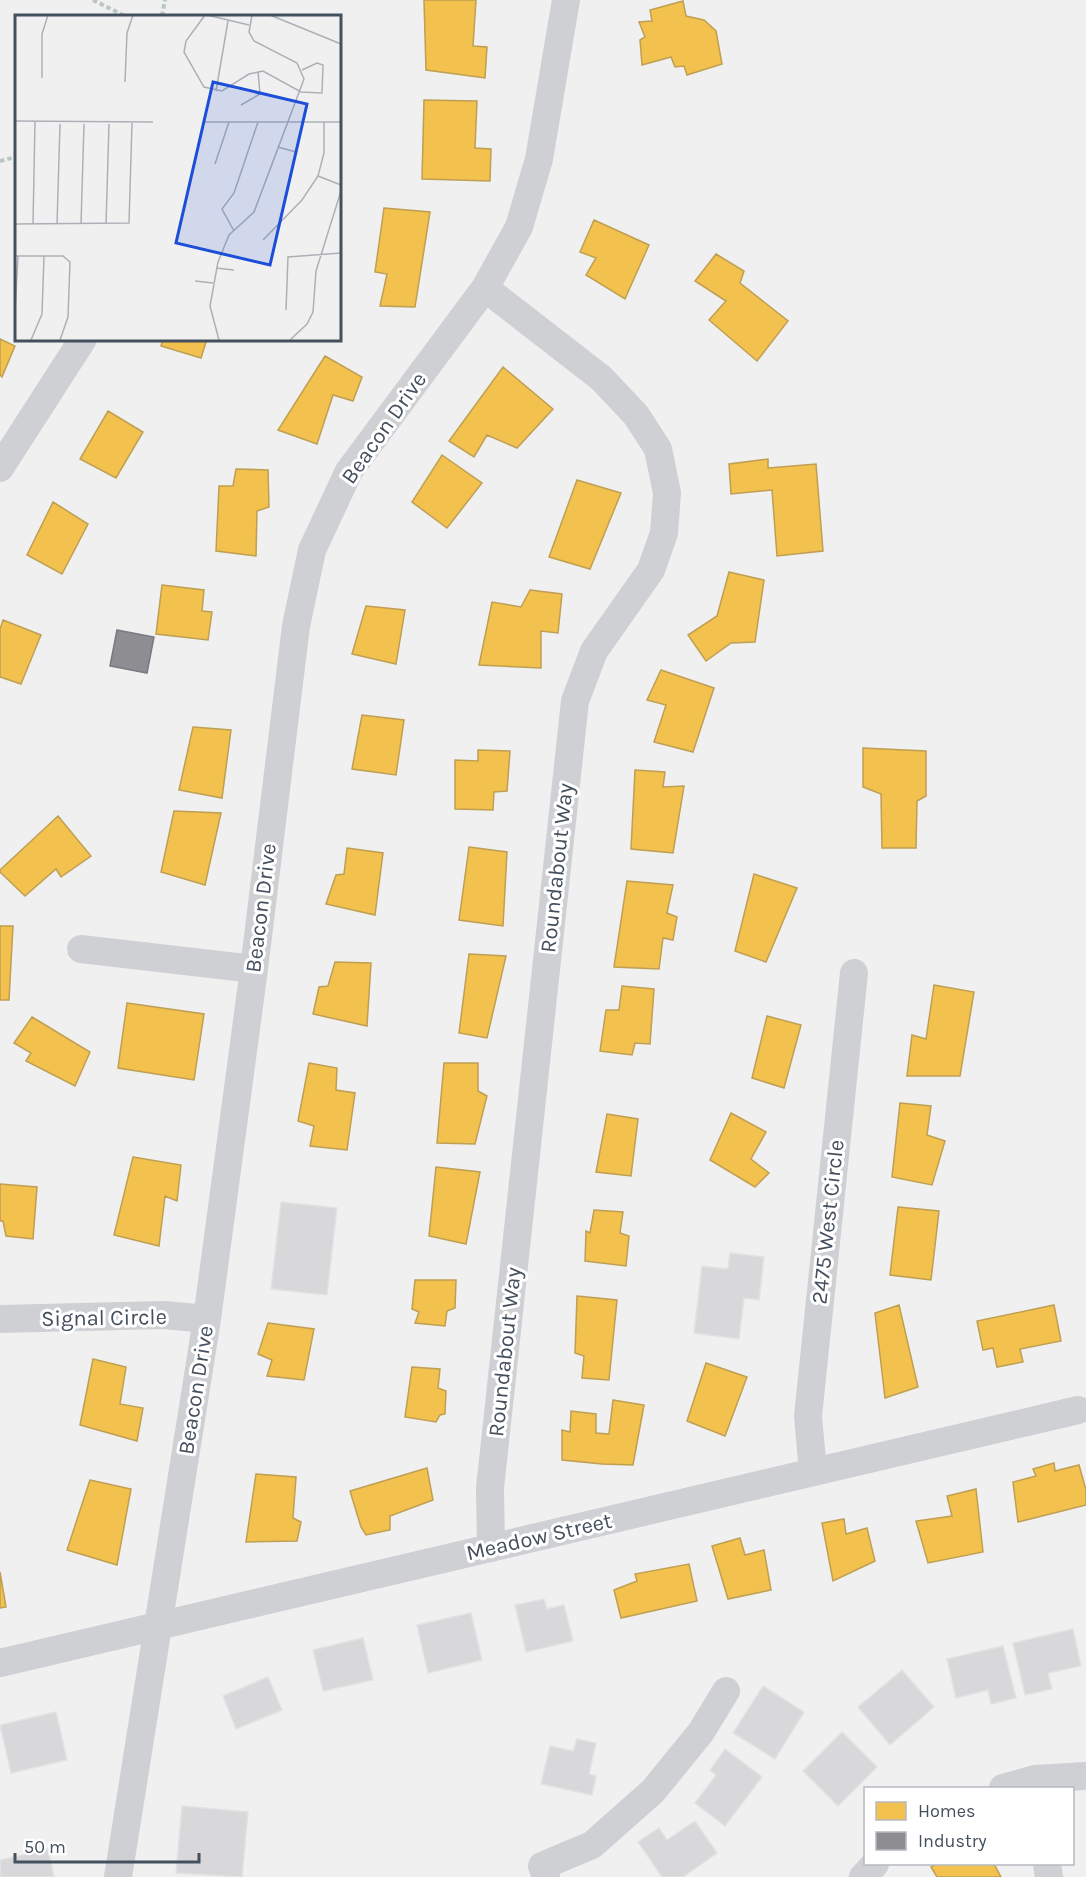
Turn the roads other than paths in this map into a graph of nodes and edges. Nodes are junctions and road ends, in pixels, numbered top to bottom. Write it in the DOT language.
graph roads {
  1 [pos="566,0"];
  2 [pos="485,288"];
  3 [pos="81,340"];
  4 [pos="0,468"];
  5 [pos="81,949"];
  6 [pos="254,969"];
  7 [pos="854,973"];
  8 [pos="0,1319"];
  9 [pos="207,1319"];
  10 [pos="1078,1410"];
  11 [pos="813,1472"];
  12 [pos="491,1548"];
  13 [pos="157,1628"];
  14 [pos="0,1663"];
  15 [pos="726,1691"];
  16 [pos="1086,1776"];
  17 [pos="1035,1784"];
  18 [pos="1011,1787"];
  19 [pos="873,1865"];
  20 [pos="544,1872"];
  21 [pos="117,1877"];
  22 [pos="863,1877"];
  1 -- 2 [label="street, Beacon Drive"];
  2 -- 6 [label="street, Beacon Drive"];
  2 -- 12 [label="street, Roundabout Way"];
  3 -- 4 [label="street"];
  5 -- 6 [label="street"];
  6 -- 9 [label="street, Beacon Drive"];
  7 -- 11 [label="street, 2475 West Circle"];
  8 -- 9 [label="street, Signal Circle"];
  9 -- 13 [label="street, Beacon Drive"];
  10 -- 11 [label="street, Meadow Street"];
  11 -- 12 [label="street, Meadow Street"];
  12 -- 13 [label="street, Meadow Street"];
  13 -- 14 [label="street, Meadow Street"];
  13 -- 21 [label="street, Beacon Drive"];
  15 -- 20 [label="street"];
  16 -- 17 [label="street"];
  17 -- 18 [label="street"];
  19 -- 22 [label="street"];
}
